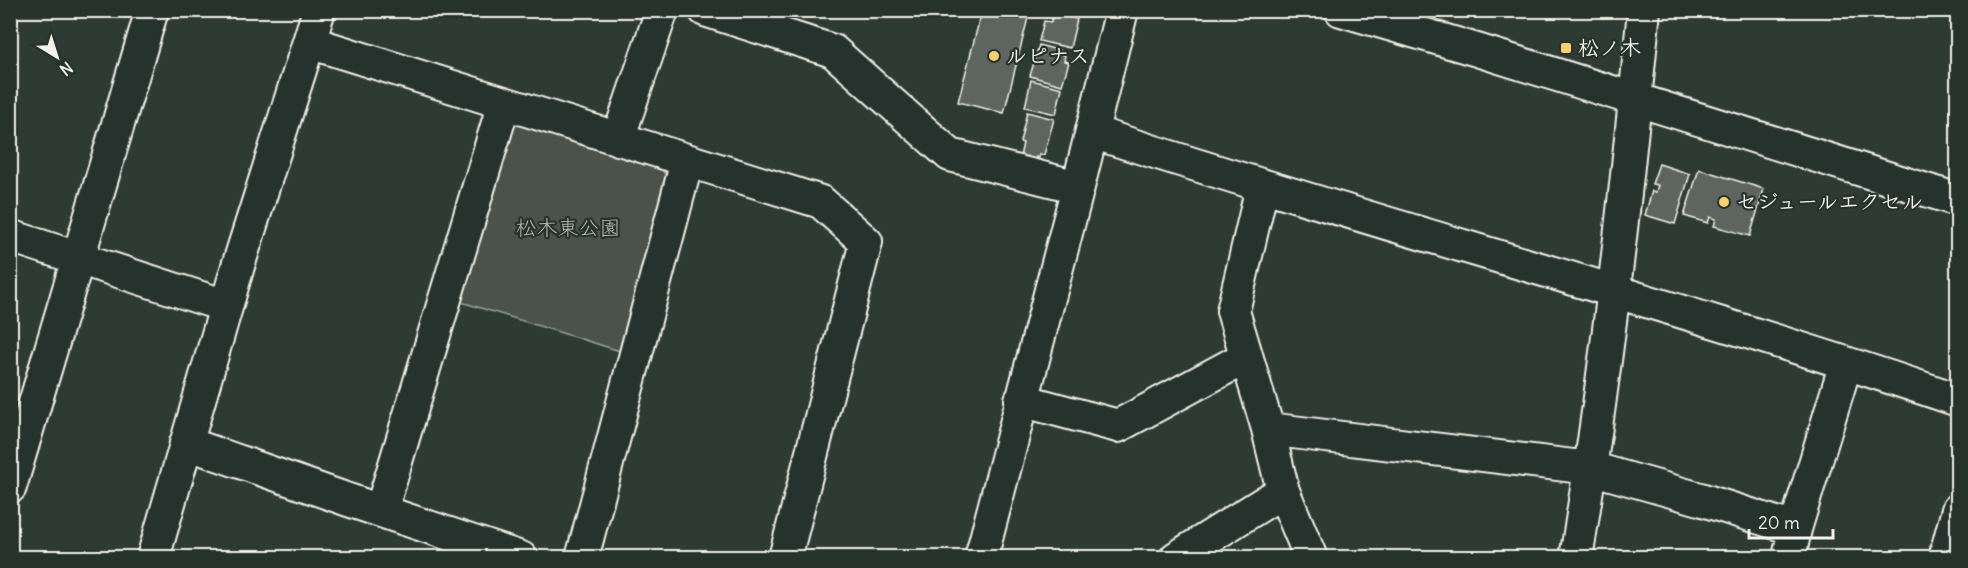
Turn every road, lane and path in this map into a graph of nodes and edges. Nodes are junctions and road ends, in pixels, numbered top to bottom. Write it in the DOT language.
graph roads {
  1 [pos="152,10"];
  2 [pos="319,10"];
  3 [pos="662,10"];
  4 [pos="705,10"];
  5 [pos="1122,10"];
  6 [pos="1341,10"];
  7 [pos="1644,10"];
  8 [pos="309,42"];
  9 [pos="1635,100"];
  10 [pos="504,103"];
  11 [pos="1092,132"];
  12 [pos="618,139"];
  13 [pos="687,161"];
  14 [pos="1078,187"];
  15 [pos="1262,187"];
  16 [pos="1958,200"];
  17 [pos="10,236"];
  18 [pos="78,258"];
  19 [pos="1615,291"];
  20 [pos="226,306"];
  21 [pos="1246,357"];
  22 [pos="1846,363"];
  23 [pos="1021,400"];
  24 [pos="1958,400"];
  25 [pos="1268,429"];
  26 [pos="186,443"];
  27 [pos="1590,468"];
  28 [pos="10,487"];
  29 [pos="1283,491"];
  30 [pos="1958,510"];
  31 [pos="381,511"];
  32 [pos="1792,543"];
  33 [pos="153,558"];
  34 [pos="521,558"];
  35 [pos="582,558"];
  36 [pos="784,558"];
  37 [pos="981,558"];
  38 [pos="1176,558"];
  39 [pos="1311,558"];
  40 [pos="1575,558"];
  41 [pos="1945,558"];
  1 -- 18 [label="street"];
  2 -- 8 [label="street"];
  3 -- 12 [label="street"];
  4 -- 14 [label="street"];
  5 -- 11 [label="street"];
  6 -- 9 [label="street"];
  7 -- 9 [label="street"];
  8 -- 10 [label="street"];
  8 -- 20 [label="street"];
  9 -- 16 [label="street"];
  9 -- 19 [label="street"];
  10 -- 12 [label="street"];
  10 -- 31 [label="street"];
  11 -- 14 [label="street"];
  11 -- 15 [label="street"];
  12 -- 13 [label="street"];
  13 -- 35 [label="street"];
  13 -- 36 [label="street"];
  14 -- 23 [label="street"];
  15 -- 19 [label="street"];
  15 -- 21 [label="street"];
  17 -- 18 [label="street"];
  18 -- 20 [label="street"];
  18 -- 28 [label="street"];
  19 -- 22 [label="street"];
  19 -- 27 [label="street"];
  20 -- 26 [label="street"];
  21 -- 23 [label="street"];
  21 -- 25 [label="street"];
  22 -- 24 [label="street"];
  22 -- 32 [label="street"];
  23 -- 37 [label="street"];
  25 -- 27 [label="street"];
  25 -- 29 [label="street"];
  26 -- 31 [label="street"];
  26 -- 33 [label="street"];
  27 -- 32 [label="street"];
  27 -- 40 [label="street"];
  29 -- 38 [label="street"];
  29 -- 39 [label="street"];
  30 -- 41 [label="street"];
  31 -- 34 [label="street"];
}
